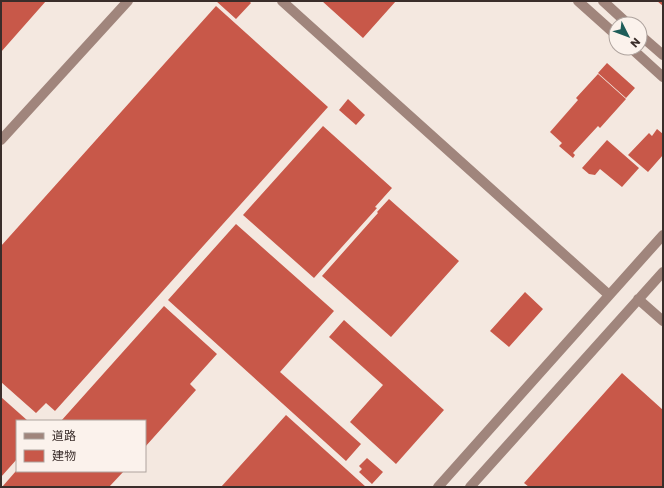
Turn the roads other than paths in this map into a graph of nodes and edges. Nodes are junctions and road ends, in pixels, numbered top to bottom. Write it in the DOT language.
graph roads {
  1 [pos="128,1"];
  2 [pos="282,1"];
  3 [pos="578,1"];
  4 [pos="602,1"];
  5 [pos="619,16"];
  6 [pos="608,28"];
  7 [pos="648,42"];
  8 [pos="640,56"];
  9 [pos="663,56"];
  10 [pos="663,77"];
  11 [pos="1,140"];
  12 [pos="663,235"];
  13 [pos="663,272"];
  14 [pos="609,295"];
  15 [pos="638,299"];
  16 [pos="663,321"];
  17 [pos="438,487"];
  18 [pos="470,487"];
  1 -- 11 [label="street"];
  2 -- 14 [label="street"];
  3 -- 6 [label="street"];
  4 -- 5 [label="street"];
  7 -- 9 [label="street"];
  8 -- 10 [label="street"];
  12 -- 14 [label="street"];
  13 -- 15 [label="street"];
  14 -- 17 [label="street"];
  15 -- 16 [label="street"];
  15 -- 18 [label="street"];
}
